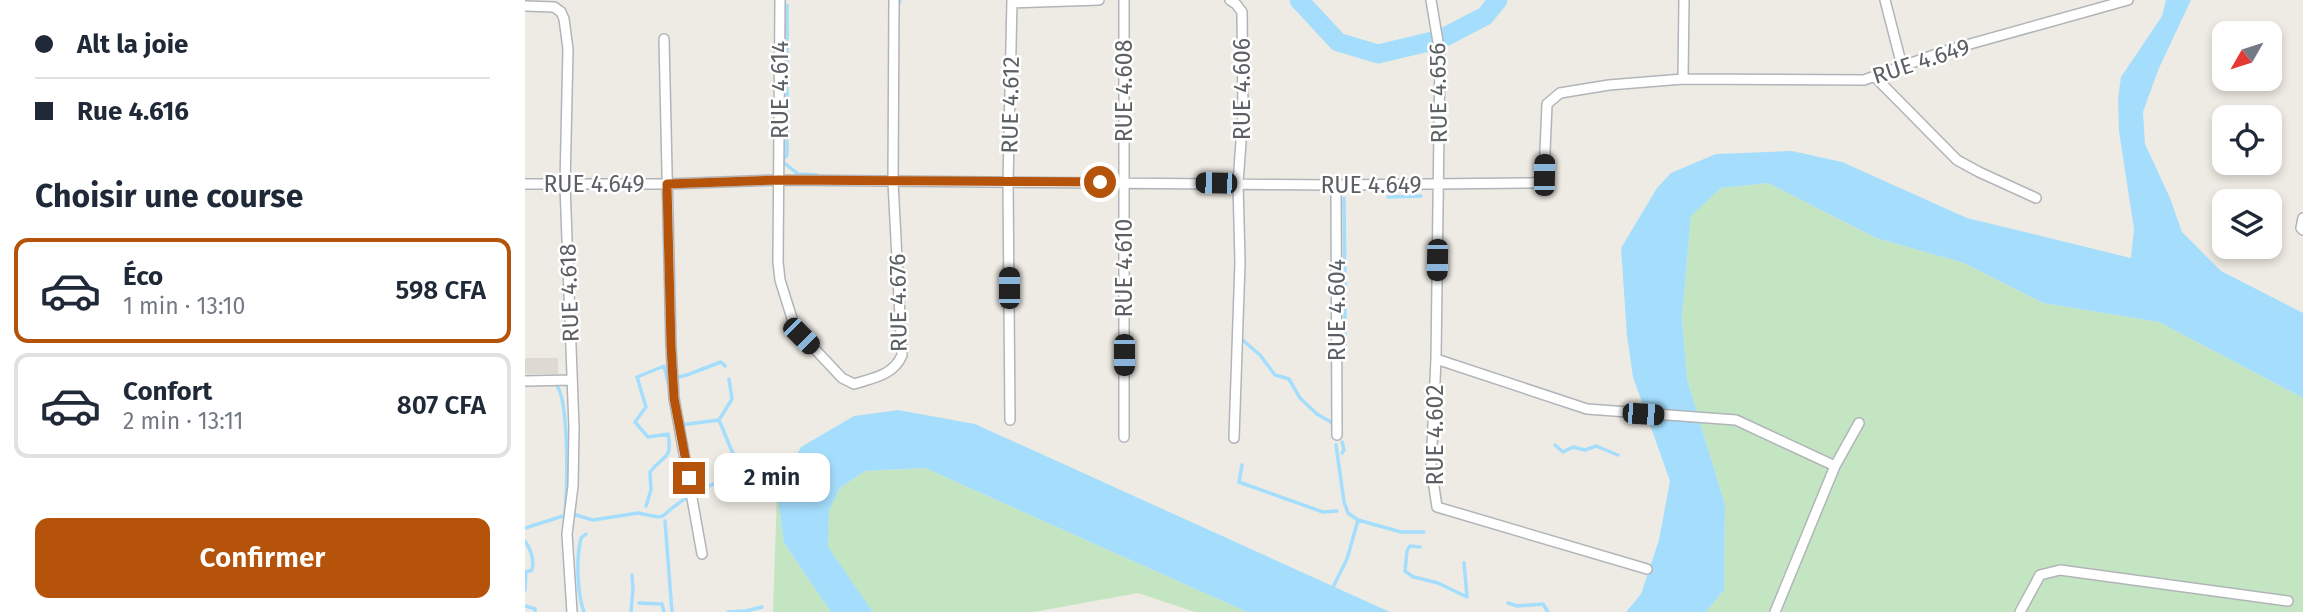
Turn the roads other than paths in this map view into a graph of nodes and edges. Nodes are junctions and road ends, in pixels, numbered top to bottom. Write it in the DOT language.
graph roads {
  1 [pos="780,0"];
  2 [pos="894,0"];
  3 [pos="1099,0"];
  4 [pos="1124,0"];
  5 [pos="1230,0"];
  6 [pos="1431,0"];
  7 [pos="1684,0"];
  8 [pos="1885,0"];
  9 [pos="2128,0"];
  10 [pos="1012,1"];
  11 [pos="525,6"];
  12 [pos="664,39"];
  13 [pos="1902,66"];
  14 [pos="1875,77"];
  15 [pos="1683,79"];
  16 [pos="779,180"];
  17 [pos="893,182"];
  18 [pos="1124,182"];
  19 [pos="1008,183"];
  20 [pos="1238,183"];
  21 [pos="525,184"];
  22 [pos="667,184"];
  23 [pos="565,185"];
  24 [pos="1336,185"];
  25 [pos="1439,186"];
  26 [pos="2036,198"];
  27 [pos="2303,218"];
  28 [pos="2303,230"];
  29 [pos="1436,359"];
  30 [pos="525,380"];
  31 [pos="572,380"];
  32 [pos="1010,420"];
  33 [pos="1859,423"];
  34 [pos="1337,435"];
  35 [pos="1124,437"];
  36 [pos="1234,438"];
  37 [pos="1835,467"];
  38 [pos="702,554"];
  39 [pos="1647,569"];
  40 [pos="2288,601"];
  41 [pos="572,612"];
  42 [pos="1775,612"];
  43 [pos="2020,612"];
  1 -- 16 [label="street, RUE 4.614"];
  2 -- 17 [label="street, RUE 4.676"];
  3 -- 10 [label="street"];
  4 -- 18 [label="street, RUE 4.608"];
  5 -- 20 [label="street, RUE 4.606"];
  6 -- 25 [label="street, RUE 4.656"];
  7 -- 15 [label="street"];
  8 -- 13 [label="street"];
  9 -- 13 [label="street, RUE 4.649"];
  10 -- 19 [label="street, RUE 4.612"];
  11 -- 23 [label="street, RUE 4.618"];
  12 -- 22 [label="street"];
  13 -- 14 [label="street, RUE 4.649"];
  14 -- 15 [label="street, RUE 4.649"];
  14 -- 26 [label="street"];
  15 -- 25 [label="street, RUE 4.649"];
  16 -- 17 [label="street, RUE 4.649"];
  16 -- 17 [label="street, RUE 4.676"];
  16 -- 22 [label="street, RUE 4.649"];
  17 -- 19 [label="street, RUE 4.649"];
  18 -- 19 [label="street, RUE 4.649"];
  18 -- 20 [label="street, RUE 4.649"];
  18 -- 35 [label="street, RUE 4.610"];
  19 -- 32 [label="street, RUE 4.612"];
  20 -- 24 [label="street, RUE 4.649"];
  20 -- 36 [label="street, RUE 4.606"];
  21 -- 23 [label="street, RUE 4.649"];
  22 -- 23 [label="street, RUE 4.649"];
  22 -- 38 [label="street"];
  23 -- 31 [label="street, RUE 4.618"];
  24 -- 25 [label="street, RUE 4.649"];
  24 -- 34 [label="street, RUE 4.604"];
  25 -- 29 [label="street, RUE 4.602"];
  27 -- 28 [label="street"];
  29 -- 37 [label="street"];
  29 -- 39 [label="street, RUE 4.602"];
  30 -- 31 [label="street"];
  31 -- 41 [label="street, RUE 4.618"];
  33 -- 37 [label="street"];
  37 -- 42 [label="street"];
  40 -- 43 [label="street"];
}
